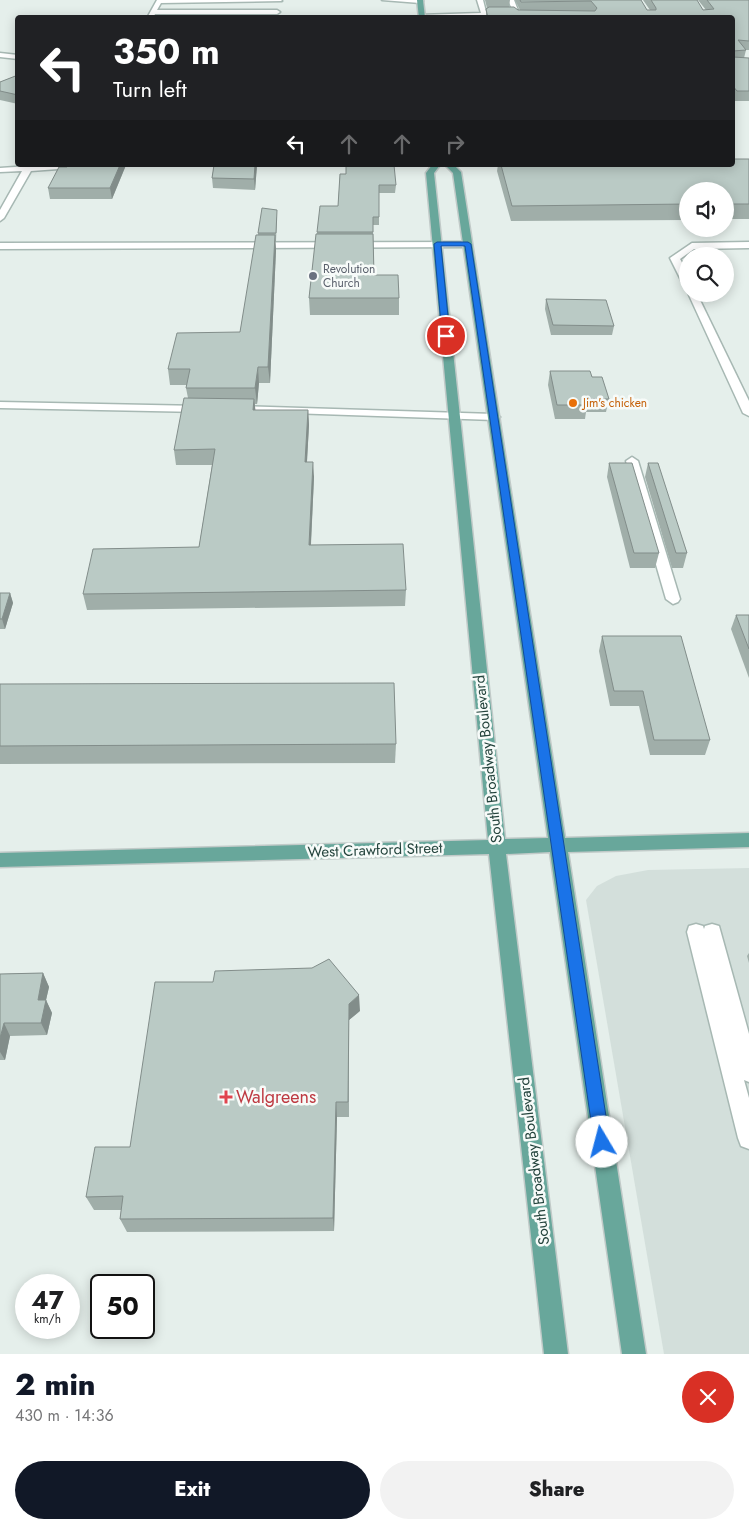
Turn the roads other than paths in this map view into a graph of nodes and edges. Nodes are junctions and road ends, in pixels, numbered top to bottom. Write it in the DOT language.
graph roads {
  1 [pos="189,0"];
  2 [pos="279,0"];
  3 [pos="385,0"];
  4 [pos="420,0"];
  5 [pos="480,0"];
  6 [pos="511,0"];
  7 [pos="484,13"];
  8 [pos="492,13"];
  9 [pos="508,13"];
  10 [pos="517,13"];
  11 [pos="537,14"];
  12 [pos="152,15"];
  13 [pos="277,15"];
  14 [pos="422,15"];
  15 [pos="475,15"];
  16 [pos="0,55"];
  17 [pos="15,57"];
  18 [pos="62,167"];
  19 [pos="434,167"];
  20 [pos="451,167"];
  21 [pos="0,170"];
  22 [pos="27,170"];
  23 [pos="0,218"];
  24 [pos="437,244"];
  25 [pos="468,244"];
  26 [pos="749,245"];
  27 [pos="0,246"];
  28 [pos="691,247"];
  29 [pos="679,255"];
  30 [pos="679,266"];
  31 [pos="696,302"];
  32 [pos="0,405"];
  33 [pos="749,413"];
  34 [pos="453,417"];
  35 [pos="494,417"];
  36 [pos="632,461"];
  37 [pos="673,599"];
  38 [pos="749,840"];
  39 [pos="558,846"];
  40 [pos="497,847"];
  41 [pos="0,860"];
  42 [pos="749,1072"];
  43 [pos="749,1138"];
  44 [pos="556,1354"];
  45 [pos="634,1354"];
  1 -- 2 [label="street"];
  1 -- 12 [label="street"];
  2 -- 13 [label="street"];
  3 -- 4 [label="street"];
  4 -- 14 [label="main road"];
  5 -- 7 [label="street"];
  6 -- 10 [label="street"];
  7 -- 8 [label="street"];
  7 -- 15 [label="street"];
  9 -- 10 [label="street"];
  10 -- 11 [label="street"];
  12 -- 13 [label="street"];
  16 -- 17 [label="street"];
  18 -- 22 [label="street"];
  19 -- 24 [label="main road, South Broadway Boulevard"];
  20 -- 25 [label="main road"];
  21 -- 22 [label="street"];
  22 -- 23 [label="street"];
  24 -- 25 [label="street"];
  24 -- 27 [label="street"];
  24 -- 34 [label="main road, South Broadway Boulevard"];
  25 -- 35 [label="main road"];
  26 -- 28 [label="street"];
  29 -- 30 [label="street"];
  31 -- 33 [label="street"];
  32 -- 34 [label="street"];
  34 -- 35 [label="street"];
  34 -- 40 [label="main road, South Broadway Boulevard"];
  35 -- 39 [label="main road"];
  36 -- 37 [label="street"];
  38 -- 39 [label="main road, West Crawford Street"];
  39 -- 40 [label="main road, West Crawford Street"];
  39 -- 45 [label="main road"];
  40 -- 41 [label="main road, West Crawford Street"];
  40 -- 44 [label="main road, South Broadway Boulevard"];
  42 -- 43 [label="street"];
}
